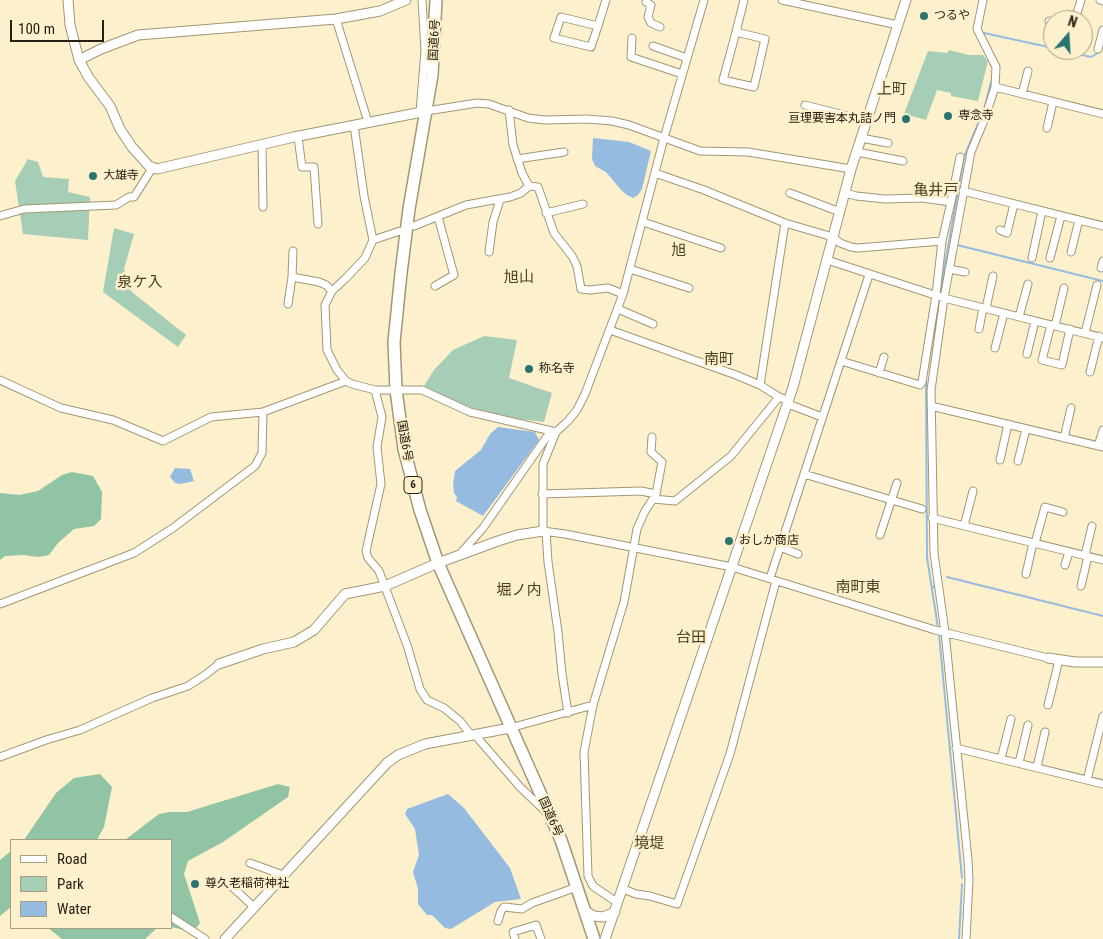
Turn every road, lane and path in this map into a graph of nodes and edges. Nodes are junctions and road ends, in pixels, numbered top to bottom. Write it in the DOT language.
graph roads {
  1 [pos="68,0"];
  2 [pos="406,0"];
  3 [pos="422,0"];
  4 [pos="436,0"];
  5 [pos="606,0"];
  6 [pos="704,0"];
  7 [pos="744,0"];
  8 [pos="782,0"];
  9 [pos="906,0"];
  10 [pos="983,0"];
  11 [pos="644,1"];
  12 [pos="336,19"];
  13 [pos="898,25"];
  14 [pos="598,26"];
  15 [pos="660,27"];
  16 [pos="1103,30"];
  17 [pos="736,32"];
  18 [pos="632,38"];
  19 [pos="653,46"];
  20 [pos="1098,49"];
  21 [pos="687,58"];
  22 [pos="79,60"];
  23 [pos="1028,71"];
  24 [pos="682,74"];
  25 [pos="995,87"];
  26 [pos="1022,94"];
  27 [pos="1053,102"];
  28 [pos="804,106"];
  29 [pos="509,110"];
  30 [pos="424,112"];
  31 [pos="1103,114"];
  32 [pos="867,121"];
  33 [pos="368,122"];
  34 [pos="354,125"];
  35 [pos="1047,128"];
  36 [pos="298,137"];
  37 [pos="664,138"];
  38 [pos="861,138"];
  39 [pos="888,143"];
  40 [pos="262,144"];
  41 [pos="564,152"];
  42 [pos="857,152"];
  43 [pos="960,156"];
  44 [pos="517,159"];
  45 [pos="902,161"];
  46 [pos="153,167"];
  47 [pos="851,170"];
  48 [pos="655,173"];
  49 [pos="529,186"];
  50 [pos="963,191"];
  51 [pos="790,193"];
  52 [pos="845,193"];
  53 [pos="500,200"];
  54 [pos="951,202"];
  55 [pos="583,204"];
  56 [pos="1014,204"];
  57 [pos="263,206"];
  58 [pos="1042,211"];
  59 [pos="840,212"];
  60 [pos="546,213"];
  61 [pos="0,216"];
  62 [pos="1061,216"];
  63 [pos="438,217"];
  64 [pos="1079,220"];
  65 [pos="642,222"];
  66 [pos="785,223"];
  67 [pos="318,224"];
  68 [pos="414,226"];
  69 [pos="1103,226"];
  70 [pos="1000,230"];
  71 [pos="400,231"];
  72 [pos="833,237"];
  73 [pos="373,240"];
  74 [pos="942,241"];
  75 [pos="721,248"];
  76 [pos="293,251"];
  77 [pos="489,252"];
  78 [pos="1070,252"];
  79 [pos="1032,258"];
  80 [pos="1050,258"];
  81 [pos="827,260"];
  82 [pos="1103,260"];
  83 [pos="1101,268"];
  84 [pos="630,269"];
  85 [pos="949,269"];
  86 [pos="965,272"];
  87 [pos="869,275"];
  88 [pos="994,276"];
  89 [pos="292,277"];
  90 [pos="1028,284"];
  91 [pos="1097,285"];
  92 [pos="436,286"];
  93 [pos="689,288"];
  94 [pos="1064,288"];
  95 [pos="332,291"];
  96 [pos="624,294"];
  97 [pos="936,295"];
  98 [pos="944,298"];
  99 [pos="288,304"];
  100 [pos="984,308"];
  101 [pos="618,309"];
  102 [pos="1004,313"];
  103 [pos="1019,317"];
  104 [pos="1035,320"];
  105 [pos="653,324"];
  106 [pos="1053,325"];
  107 [pos="978,329"];
  108 [pos="1070,329"];
  109 [pos="610,330"];
  110 [pos="1085,333"];
  111 [pos="1101,337"];
  112 [pos="995,348"];
  113 [pos="1027,354"];
  114 [pos="884,357"];
  115 [pos="841,361"];
  116 [pos="1090,372"];
  117 [pos="878,373"];
  118 [pos="0,380"];
  119 [pos="346,381"];
  120 [pos="760,385"];
  121 [pos="375,390"];
  122 [pos="396,390"];
  123 [pos="779,397"];
  124 [pos="788,402"];
  125 [pos="931,406"];
  126 [pos="1070,408"];
  127 [pos="263,412"];
  128 [pos="822,417"];
  129 [pos="1008,424"];
  130 [pos="1026,429"];
  131 [pos="1103,430"];
  132 [pos="556,432"];
  133 [pos="652,437"];
  134 [pos="1064,438"];
  135 [pos="1100,447"];
  136 [pos="1000,460"];
  137 [pos="1018,461"];
  138 [pos="804,474"];
  139 [pos="897,483"];
  140 [pos="973,492"];
  141 [pos="542,494"];
  142 [pos="654,497"];
  143 [pos="891,500"];
  144 [pos="922,510"];
  145 [pos="1063,512"];
  146 [pos="932,518"];
  147 [pos="964,526"];
  148 [pos="1092,526"];
  149 [pos="545,531"];
  150 [pos="880,535"];
  151 [pos="1034,543"];
  152 [pos="633,548"];
  153 [pos="780,548"];
  154 [pos="1068,552"];
  155 [pos="798,554"];
  156 [pos="459,555"];
  157 [pos="1086,556"];
  158 [pos="1103,560"];
  159 [pos="438,563"];
  160 [pos="1065,566"];
  161 [pos="732,567"];
  162 [pos="1026,574"];
  163 [pos="773,579"];
  164 [pos="385,586"];
  165 [pos="1081,586"];
  166 [pos="0,598"];
  167 [pos="0,604"];
  168 [pos="946,632"];
  169 [pos="1048,658"];
  170 [pos="1059,660"];
  171 [pos="1103,662"];
  172 [pos="219,664"];
  173 [pos="594,705"];
  174 [pos="1048,705"];
  175 [pos="568,713"];
  176 [pos="1103,716"];
  177 [pos="1011,720"];
  178 [pos="1028,725"];
  179 [pos="510,728"];
  180 [pos="1045,732"];
  181 [pos="473,735"];
  182 [pos="956,748"];
  183 [pos="0,757"];
  184 [pos="1001,759"];
  185 [pos="1019,763"];
  186 [pos="1037,768"];
  187 [pos="1087,780"];
  188 [pos="1103,784"];
  189 [pos="550,817"];
  190 [pos="250,863"];
  191 [pos="283,875"];
  192 [pos="229,884"];
  193 [pos="577,887"];
  194 [pos="623,889"];
  195 [pos="618,903"];
  196 [pos="254,907"];
  197 [pos="584,910"];
  198 [pos="615,912"];
  199 [pos="172,918"];
  200 [pos="498,922"];
  201 [pos="205,939"];
  202 [pos="225,939"];
  203 [pos="515,939"];
  204 [pos="541,939"];
  205 [pos="594,939"];
  206 [pos="605,939"];
  207 [pos="966,939"];
  1 -- 22 [label="street"];
  2 -- 12 [label="street"];
  3 -- 30 [label="street"];
  4 -- 30 [label="highway, 国道6号 / 6"];
  5 -- 14 [label="street"];
  6 -- 21 [label="street"];
  7 -- 17 [label="street"];
  8 -- 13 [label="street"];
  9 -- 13 [label="street"];
  10 -- 25 [label="street"];
  11 -- 15 [label="street"];
  12 -- 22 [label="street"];
  12 -- 33 [label="street"];
  13 -- 32 [label="street"];
  14 -- 14 [label="street"];
  16 -- 20 [label="street"];
  17 -- 17 [label="street"];
  18 -- 24 [label="street"];
  19 -- 21 [label="street"];
  21 -- 24 [label="street"];
  22 -- 46 [label="street"];
  23 -- 26 [label="street"];
  24 -- 37 [label="street"];
  25 -- 26 [label="street"];
  25 -- 50 [label="street"];
  26 -- 27 [label="street"];
  27 -- 31 [label="street"];
  27 -- 35 [label="street"];
  28 -- 32 [label="street"];
  29 -- 30 [label="street"];
  29 -- 37 [label="street"];
  29 -- 44 [label="street"];
  30 -- 33 [label="street"];
  30 -- 122 [label="highway, 国道6号 / 6"];
  32 -- 38 [label="street"];
  33 -- 34 [label="street"];
  34 -- 36 [label="street"];
  34 -- 73 [label="street"];
  36 -- 40 [label="street"];
  36 -- 67 [label="street"];
  37 -- 47 [label="street"];
  37 -- 48 [label="street"];
  38 -- 39 [label="street"];
  38 -- 42 [label="street"];
  40 -- 46 [label="street"];
  40 -- 57 [label="street"];
  41 -- 44 [label="street"];
  42 -- 45 [label="street"];
  42 -- 47 [label="street"];
  43 -- 54 [label="street"];
  44 -- 49 [label="street"];
  46 -- 61 [label="street"];
  47 -- 52 [label="street"];
  48 -- 65 [label="street"];
  48 -- 66 [label="street"];
  49 -- 53 [label="street"];
  49 -- 60 [label="street"];
  50 -- 56 [label="street"];
  50 -- 85 [label="street"];
  51 -- 59 [label="street"];
  52 -- 54 [label="street"];
  52 -- 59 [label="street"];
  53 -- 63 [label="street"];
  53 -- 77 [label="street"];
  54 -- 74 [label="street"];
  55 -- 60 [label="street"];
  56 -- 58 [label="street"];
  56 -- 70 [label="street"];
  58 -- 62 [label="street"];
  58 -- 79 [label="street"];
  59 -- 72 [label="street"];
  60 -- 96 [label="street"];
  62 -- 64 [label="street"];
  62 -- 80 [label="street"];
  63 -- 68 [label="street"];
  63 -- 92 [label="street"];
  64 -- 69 [label="street"];
  64 -- 78 [label="street"];
  65 -- 75 [label="street"];
  65 -- 84 [label="street"];
  66 -- 72 [label="street"];
  66 -- 120 [label="street"];
  71 -- 73 [label="street"];
  72 -- 74 [label="street"];
  72 -- 81 [label="street"];
  73 -- 95 [label="street"];
  74 -- 97 [label="street"];
  76 -- 89 [label="street"];
  81 -- 87 [label="street"];
  81 -- 124 [label="street"];
  82 -- 83 [label="street"];
  84 -- 93 [label="street"];
  84 -- 96 [label="street"];
  85 -- 86 [label="street"];
  85 -- 98 [label="street"];
  87 -- 97 [label="street"];
  87 -- 115 [label="street"];
  88 -- 100 [label="street"];
  89 -- 95 [label="street"];
  89 -- 99 [label="street"];
  90 -- 103 [label="street"];
  91 -- 110 [label="street"];
  94 -- 106 [label="street"];
  95 -- 119 [label="street"];
  96 -- 101 [label="street"];
  97 -- 98 [label="street"];
  97 -- 117 [label="street"];
  98 -- 100 [label="street"];
  98 -- 125 [label="street"];
  100 -- 102 [label="street"];
  100 -- 107 [label="street"];
  101 -- 105 [label="street"];
  101 -- 109 [label="street"];
  102 -- 103 [label="street"];
  102 -- 112 [label="street"];
  103 -- 104 [label="street"];
  104 -- 106 [label="street"];
  104 -- 113 [label="street"];
  106 -- 108 [label="street"];
  106 -- 108 [label="street"];
  108 -- 110 [label="street"];
  109 -- 120 [label="street"];
  109 -- 132 [label="street"];
  110 -- 111 [label="street"];
  111 -- 116 [label="street"];
  114 -- 117 [label="street"];
  115 -- 117 [label="street"];
  115 -- 128 [label="street"];
  118 -- 127 [label="street"];
  119 -- 121 [label="street"];
  119 -- 127 [label="street"];
  120 -- 123 [label="street"];
  121 -- 122 [label="street"];
  121 -- 164 [label="street"];
  122 -- 132 [label="street"];
  122 -- 159 [label="highway, 国道6号 / 6"];
  123 -- 124 [label="street"];
  123 -- 142 [label="street"];
  124 -- 128 [label="street"];
  124 -- 161 [label="street"];
  125 -- 129 [label="street"];
  125 -- 146 [label="street"];
  126 -- 134 [label="street"];
  127 -- 167 [label="street"];
  128 -- 138 [label="street"];
  129 -- 130 [label="street"];
  129 -- 136 [label="street"];
  130 -- 134 [label="street"];
  130 -- 137 [label="street"];
  131 -- 135 [label="street"];
  132 -- 141 [label="street"];
  132 -- 156 [label="street"];
  133 -- 142 [label="street"];
  134 -- 135 [label="street"];
  138 -- 143 [label="street"];
  138 -- 153 [label="street"];
  139 -- 143 [label="street"];
  140 -- 147 [label="street"];
  141 -- 142 [label="street"];
  141 -- 149 [label="street"];
  142 -- 152 [label="street"];
  143 -- 144 [label="street"];
  143 -- 150 [label="street"];
  145 -- 151 [label="street"];
  146 -- 147 [label="street"];
  146 -- 168 [label="street"];
  147 -- 151 [label="street"];
  148 -- 157 [label="street"];
  149 -- 152 [label="street"];
  149 -- 156 [label="street"];
  149 -- 175 [label="street"];
  151 -- 154 [label="street"];
  151 -- 162 [label="street"];
  152 -- 161 [label="street"];
  152 -- 173 [label="street"];
  153 -- 155 [label="street"];
  153 -- 163 [label="street"];
  154 -- 157 [label="street"];
  154 -- 160 [label="street"];
  156 -- 159 [label="street"];
  157 -- 158 [label="street"];
  157 -- 165 [label="street"];
  159 -- 164 [label="street"];
  159 -- 179 [label="highway, 国道6号 / 6"];
  161 -- 163 [label="street"];
  161 -- 194 [label="street"];
  163 -- 168 [label="street"];
  163 -- 194 [label="street"];
  164 -- 172 [label="street"];
  164 -- 181 [label="street"];
  166 -- 167 [label="street"];
  168 -- 169 [label="street"];
  168 -- 182 [label="street"];
  169 -- 170 [label="street"];
  170 -- 171 [label="street"];
  170 -- 174 [label="street"];
  172 -- 183 [label="street"];
  173 -- 175 [label="street"];
  173 -- 195 [label="street"];
  175 -- 179 [label="street"];
  176 -- 187 [label="street"];
  177 -- 184 [label="street"];
  178 -- 185 [label="street"];
  179 -- 181 [label="street"];
  179 -- 189 [label="highway, 国道6号 / 6"];
  180 -- 186 [label="street"];
  181 -- 189 [label="street"];
  181 -- 191 [label="street"];
  182 -- 184 [label="street"];
  182 -- 207 [label="street"];
  184 -- 185 [label="street"];
  185 -- 186 [label="street"];
  186 -- 187 [label="street"];
  187 -- 188 [label="street"];
  189 -- 193 [label="highway, 国道6号 / 6"];
  190 -- 191 [label="street"];
  191 -- 196 [label="street"];
  192 -- 196 [label="street"];
  193 -- 197 [label="highway, 国道6号 / 6"];
  193 -- 200 [label="street"];
  194 -- 195 [label="street"];
  195 -- 198 [label="street"];
  196 -- 202 [label="street"];
  197 -- 198 [label="street"];
  197 -- 205 [label="highway, 国道6号 / 6"];
  198 -- 206 [label="street"];
  199 -- 201 [label="street"];
  203 -- 204 [label="street"];
}
